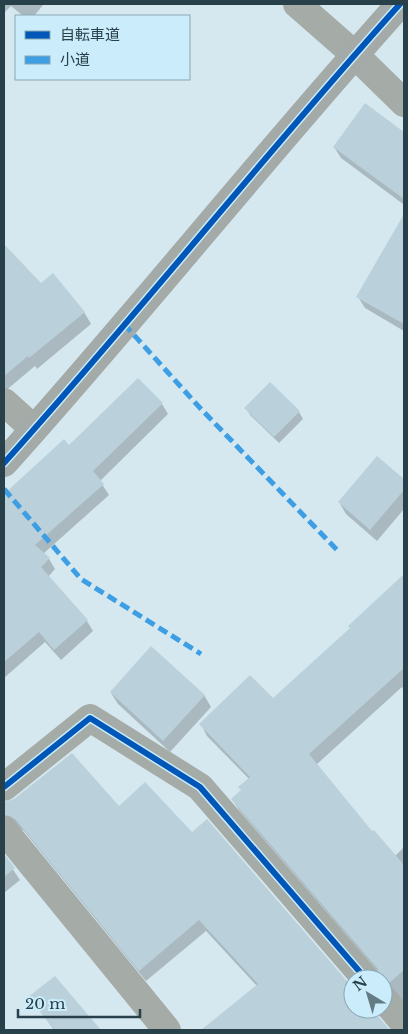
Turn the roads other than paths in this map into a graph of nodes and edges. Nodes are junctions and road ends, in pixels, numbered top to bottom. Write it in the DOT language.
graph roads {
  1 [pos="298,4"];
  2 [pos="400,4"];
  3 [pos="354,54"];
  4 [pos="404,102"];
  5 [pos="4,402"];
  6 [pos="34,429"];
  7 [pos="4,462"];
  8 [pos="4,787"];
  9 [pos="4,830"];
  10 [pos="357,969"];
  11 [pos="393,1010"];
  12 [pos="404,1023"];
  13 [pos="167,1030"];
  1 -- 3 [label="street"];
  2 -- 3 [label="street"];
  3 -- 4 [label="street"];
  3 -- 6 [label="street"];
  5 -- 6 [label="street"];
  6 -- 7 [label="street"];
  8 -- 10 [label="street"];
  9 -- 13 [label="street"];
  11 -- 12 [label="street"];
}
